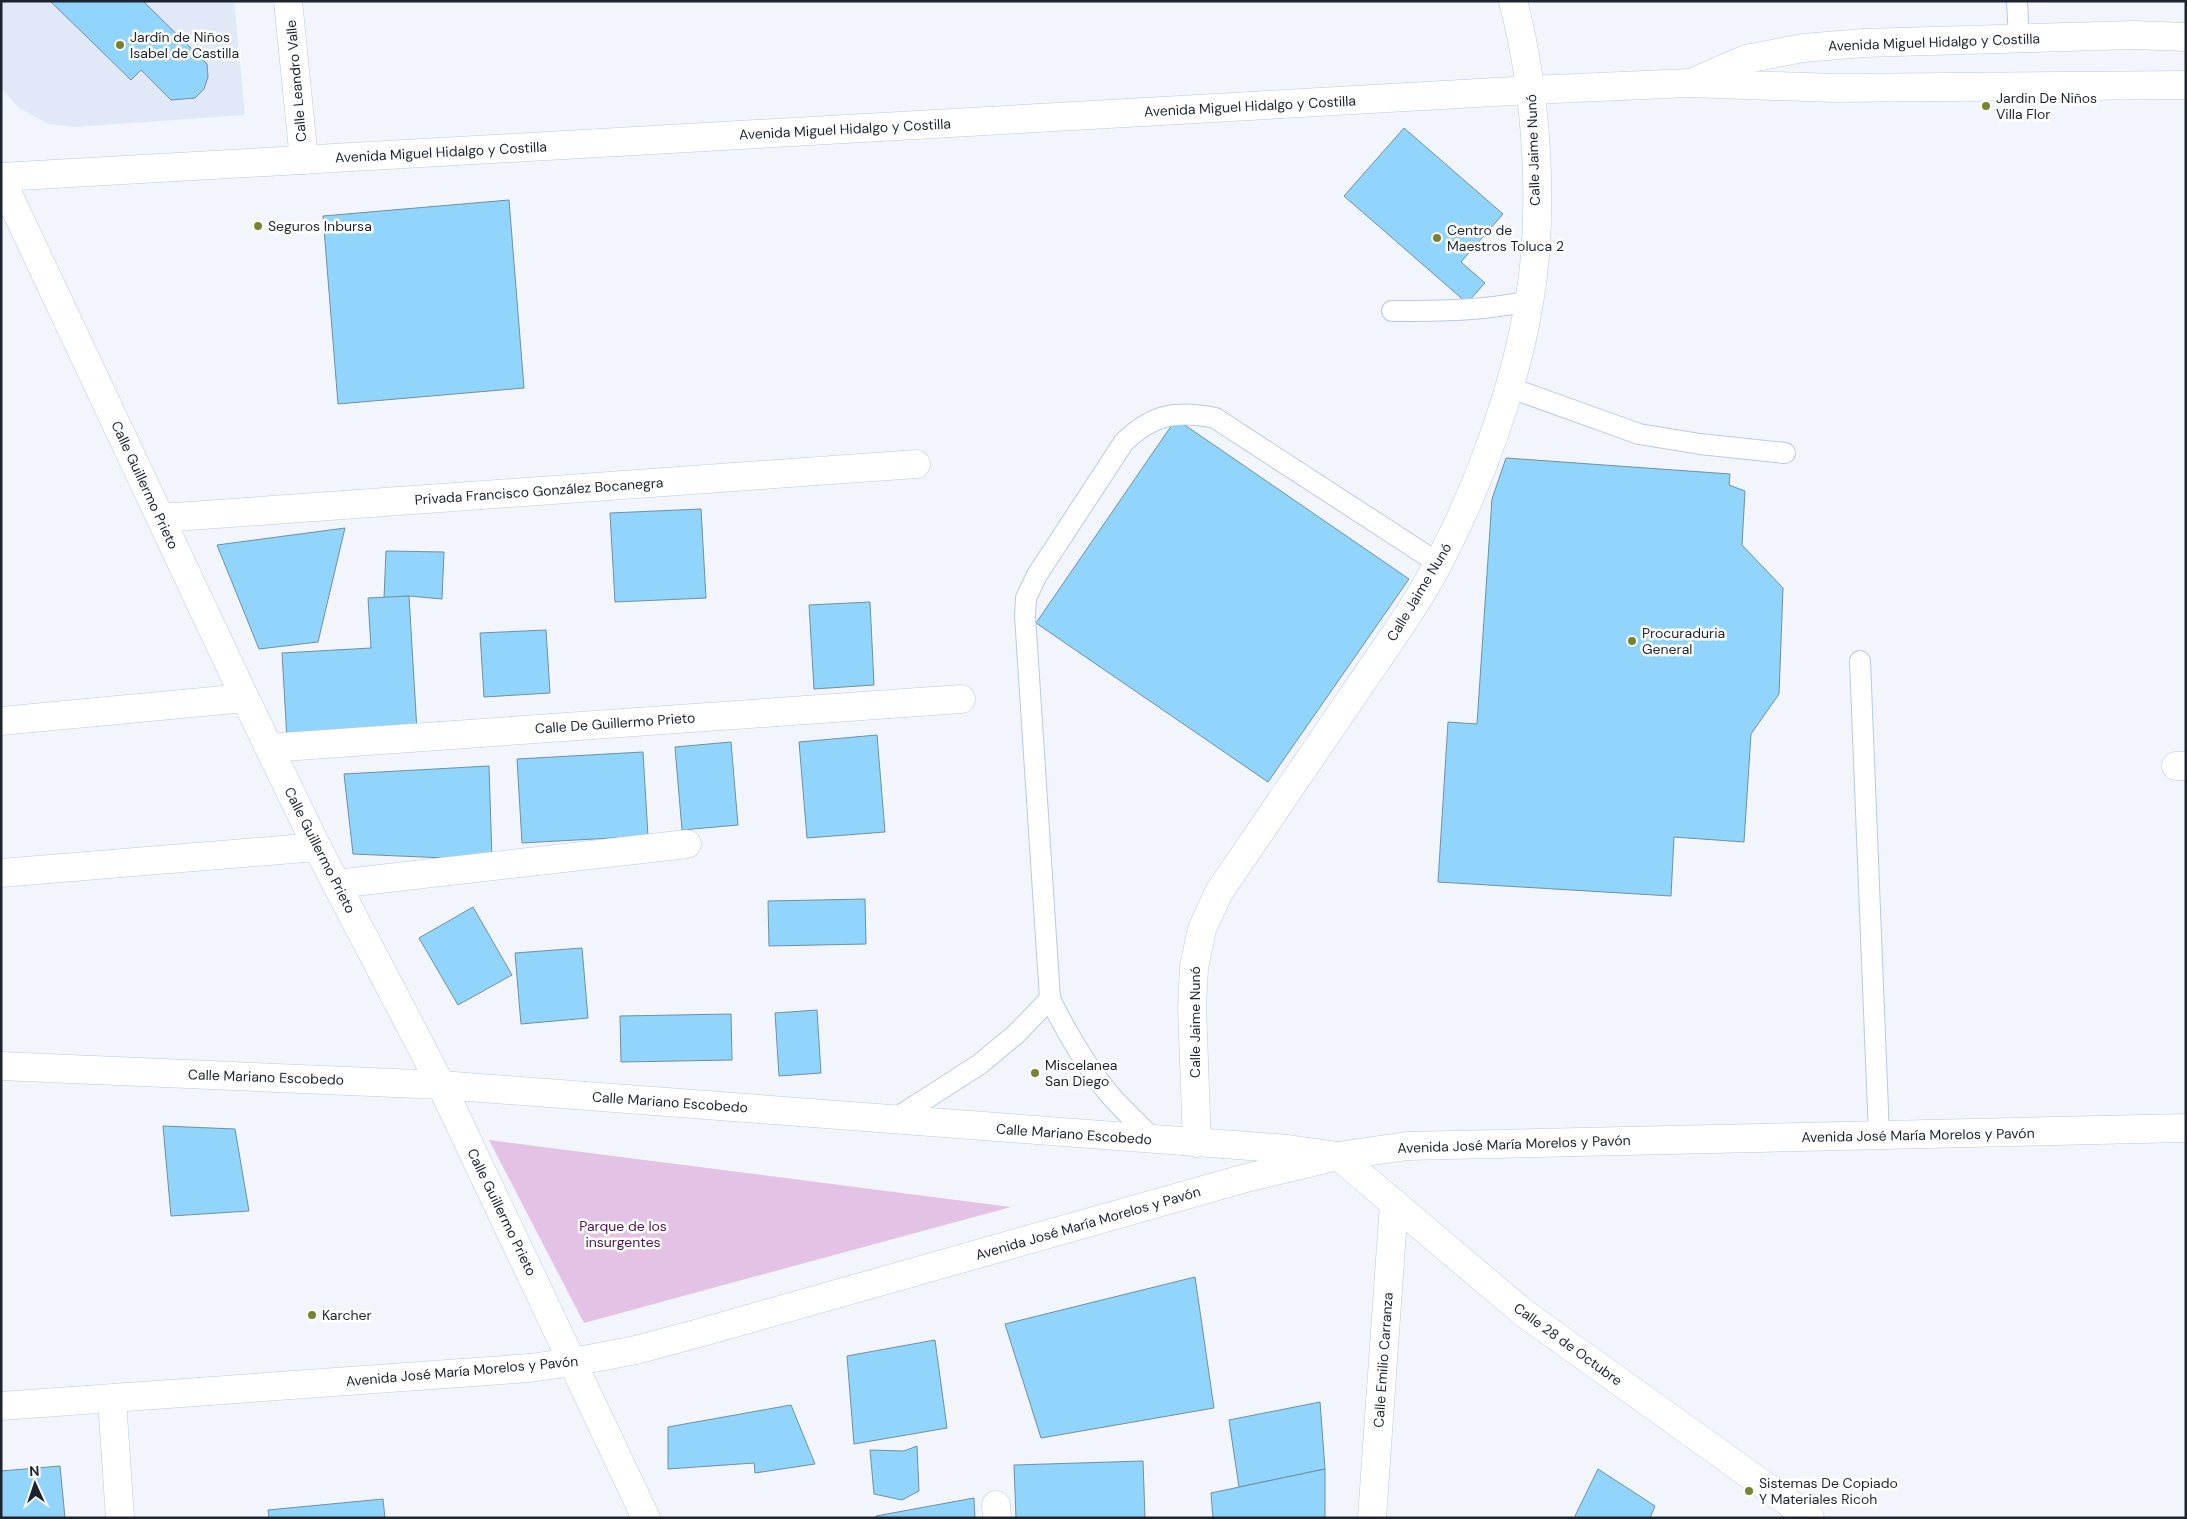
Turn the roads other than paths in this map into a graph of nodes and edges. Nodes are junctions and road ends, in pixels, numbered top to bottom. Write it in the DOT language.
graph roads {
  1 [pos="288,1"];
  2 [pos="1513,1"];
  3 [pos="2017,1"];
  4 [pos="2186,37"];
  5 [pos="2019,39"];
  6 [pos="1689,83"];
  7 [pos="2186,85"];
  8 [pos="1531,90"];
  9 [pos="304,160"];
  10 [pos="1,178"];
  11 [pos="1529,301"];
  12 [pos="1392,311"];
  13 [pos="1508,387"];
  14 [pos="1785,453"];
  15 [pos="916,464"];
  16 [pos="161,518"];
  17 [pos="1438,564"];
  18 [pos="1860,661"];
  19 [pos="245,698"];
  20 [pos="961,698"];
  21 [pos="1,721"];
  22 [pos="269,748"];
  23 [pos="687,844"];
  24 [pos="317,847"];
  25 [pos="1,873"];
  26 [pos="336,884"];
  27 [pos="1050,999"];
  28 [pos="1,1066"];
  29 [pos="441,1085"];
  30 [pos="893,1120"];
  31 [pos="2186,1128"];
  32 [pos="1879,1136"];
  33 [pos="1154,1140"];
  34 [pos="1197,1143"];
  35 [pos="1338,1156"];
  36 [pos="1394,1203"];
  37 [pos="574,1362"];
  38 [pos="112,1400"];
  39 [pos="1,1406"];
  40 [pos="120,1518"];
  41 [pos="646,1518"];
  42 [pos="1372,1518"];
  43 [pos="1810,1518"];
  1 -- 9 [label="street, Calle Leandro Valle"];
  2 -- 8 [label="street, Calle Jaime Nunó"];
  3 -- 5 [label="lane"];
  4 -- 5 [label="street, Avenida Miguel Hidalgo y Costilla"];
  5 -- 6 [label="street, Avenida Miguel Hidalgo y Costilla"];
  6 -- 7 [label="street, Avenida Miguel Hidalgo y Costilla"];
  6 -- 8 [label="street, Avenida Miguel Hidalgo y Costilla"];
  8 -- 9 [label="street, Avenida Miguel Hidalgo y Costilla"];
  8 -- 11 [label="street, Calle Jaime Nunó"];
  9 -- 10 [label="street, Avenida Miguel Hidalgo y Costilla"];
  10 -- 16 [label="street, Calle Guillermo Prieto"];
  11 -- 12 [label="lane"];
  11 -- 13 [label="street, Calle Jaime Nunó"];
  13 -- 14 [label="lane"];
  13 -- 17 [label="street, Calle Jaime Nunó"];
  15 -- 16 [label="street, Privada Francisco González Bocanegra"];
  16 -- 19 [label="street, Calle Guillermo Prieto"];
  17 -- 27 [label="lane"];
  17 -- 34 [label="street, Calle Jaime Nunó"];
  18 -- 32 [label="lane"];
  19 -- 21 [label="street"];
  19 -- 22 [label="street, Calle Guillermo Prieto"];
  20 -- 22 [label="street, Calle De Guillermo Prieto"];
  22 -- 24 [label="street, Calle Guillermo Prieto"];
  23 -- 26 [label="street"];
  24 -- 25 [label="street"];
  24 -- 26 [label="street, Calle Guillermo Prieto"];
  26 -- 29 [label="street, Calle Guillermo Prieto"];
  27 -- 30 [label="lane"];
  27 -- 33 [label="lane"];
  28 -- 29 [label="street, Calle Mariano Escobedo"];
  29 -- 30 [label="street, Calle Mariano Escobedo"];
  29 -- 37 [label="street, Calle Guillermo Prieto"];
  30 -- 33 [label="street, Calle Mariano Escobedo"];
  31 -- 32 [label="street, Avenida José María Morelos y Pavón"];
  32 -- 35 [label="street, Avenida José María Morelos y Pavón"];
  33 -- 34 [label="street, Calle Mariano Escobedo"];
  34 -- 35 [label="street, Calle Mariano Escobedo"];
  35 -- 36 [label="street, Calle 28 de Octubre"];
  35 -- 37 [label="street, Avenida José María Morelos y Pavón"];
  36 -- 42 [label="street, Calle Emilio Carranza"];
  36 -- 43 [label="street, Calle 28 de Octubre"];
  37 -- 38 [label="street, Avenida José María Morelos y Pavón"];
  37 -- 41 [label="street, Calle Guillermo Prieto"];
  38 -- 39 [label="street, Avenida José María Morelos y Pavón"];
  38 -- 40 [label="street"];
}
